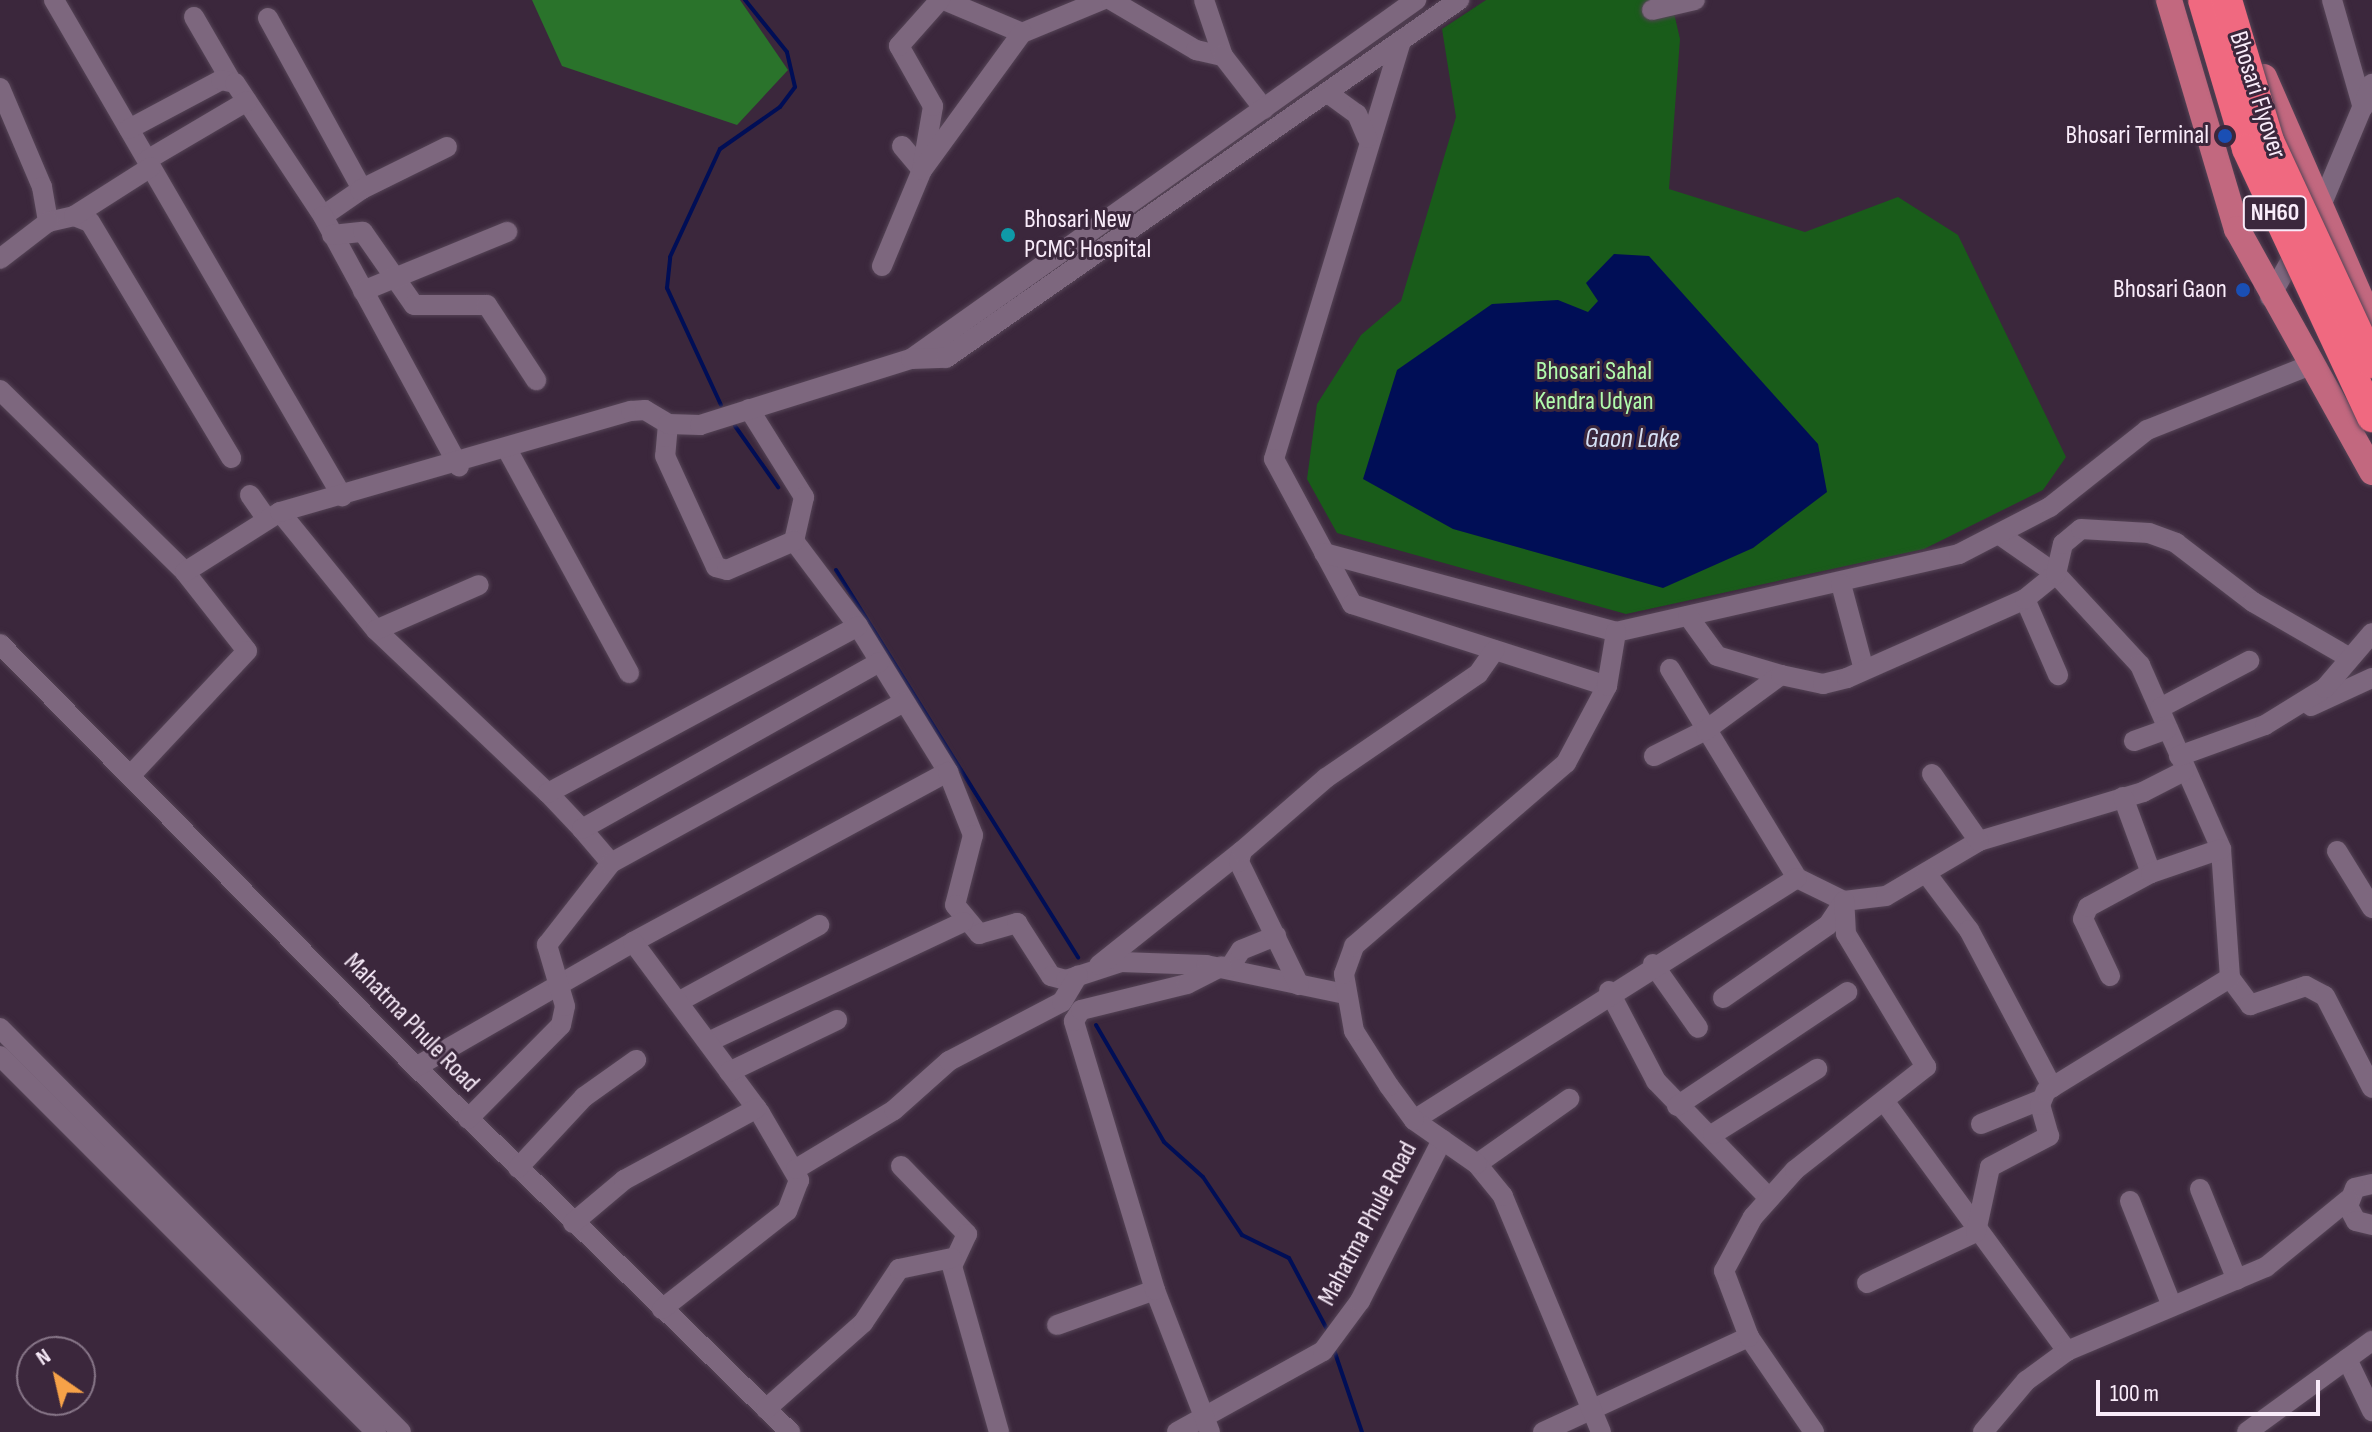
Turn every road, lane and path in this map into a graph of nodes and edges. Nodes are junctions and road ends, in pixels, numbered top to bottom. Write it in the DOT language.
graph roads {
  1 [pos="54,0"];
  2 [pos="942,0"];
  3 [pos="1102,0"];
  4 [pos="1111,0"];
  5 [pos="1204,0"];
  6 [pos="1416,0"];
  7 [pos="1459,0"];
  8 [pos="1695,0"];
  9 [pos="2169,0"];
  10 [pos="2203,0"];
  11 [pos="2227,0"];
  12 [pos="2243,0"];
  13 [pos="2332,0"];
  14 [pos="1652,10"];
  15 [pos="194,17"];
  16 [pos="268,18"];
  17 [pos="1022,33"];
  18 [pos="1365,36"];
  19 [pos="1401,41"];
  20 [pos="1223,56"];
  21 [pos="1380,56"];
  22 [pos="1326,64"];
  23 [pos="230,79"];
  24 [pos="2372,84"];
  25 [pos="0,88"];
  26 [pos="1335,89"];
  27 [pos="247,101"];
  28 [pos="2363,108"];
  29 [pos="1264,109"];
  30 [pos="129,129"];
  31 [pos="1367,138"];
  32 [pos="902,146"];
  33 [pos="447,147"];
  34 [pos="149,163"];
  35 [pos="922,170"];
  36 [pos="360,190"];
  37 [pos="2318,212"];
  38 [pos="74,216"];
  39 [pos="48,222"];
  40 [pos="327,225"];
  41 [pos="507,232"];
  42 [pos="0,259"];
  43 [pos="882,266"];
  44 [pos="393,280"];
  45 [pos="363,291"];
  46 [pos="2270,297"];
  47 [pos="2372,324"];
  48 [pos="911,359"];
  49 [pos="2372,363"];
  50 [pos="2310,365"];
  51 [pos="536,380"];
  52 [pos="0,390"];
  53 [pos="749,409"];
  54 [pos="2372,417"];
  55 [pos="668,424"];
  56 [pos="508,451"];
  57 [pos="231,458"];
  58 [pos="459,466"];
  59 [pos="2372,472"];
  60 [pos="250,495"];
  61 [pos="342,496"];
  62 [pos="2056,502"];
  63 [pos="273,515"];
  64 [pos="2081,529"];
  65 [pos="2000,535"];
  66 [pos="794,541"];
  67 [pos="1324,553"];
  68 [pos="185,572"];
  69 [pos="2056,574"];
  70 [pos="1841,584"];
  71 [pos="479,585"];
  72 [pos="2025,599"];
  73 [pos="1688,616"];
  74 [pos="858,626"];
  75 [pos="376,630"];
  76 [pos="1616,632"];
  77 [pos="2372,633"];
  78 [pos="0,644"];
  79 [pos="1495,650"];
  80 [pos="2350,658"];
  81 [pos="2249,661"];
  82 [pos="879,662"];
  83 [pos="1670,669"];
  84 [pos="1864,670"];
  85 [pos="629,673"];
  86 [pos="1781,675"];
  87 [pos="2058,675"];
  88 [pos="2372,678"];
  89 [pos="1607,686"];
  90 [pos="904,702"];
  91 [pos="2297,705"];
  92 [pos="2160,708"];
  93 [pos="2167,729"];
  94 [pos="1706,730"];
  95 [pos="2134,741"];
  96 [pos="1654,756"];
  97 [pos="2182,763"];
  98 [pos="948,772"];
  99 [pos="133,773"];
  100 [pos="1932,774"];
  101 [pos="548,793"];
  102 [pos="2123,797"];
  103 [pos="582,829"];
  104 [pos="1979,841"];
  105 [pos="2221,849"];
  106 [pos="1242,851"];
  107 [pos="2337,851"];
  108 [pos="611,863"];
  109 [pos="1926,873"];
  110 [pos="2151,873"];
  111 [pos="1797,878"];
  112 [pos="1844,901"];
  113 [pos="2372,908"];
  114 [pos="963,922"];
  115 [pos="819,925"];
  116 [pos="1276,936"];
  117 [pos="633,942"];
  118 [pos="1653,964"];
  119 [pos="1099,965"];
  120 [pos="1226,966"];
  121 [pos="1078,975"];
  122 [pos="2110,976"];
  123 [pos="2230,978"];
  124 [pos="556,985"];
  125 [pos="1299,985"];
  126 [pos="1609,991"];
  127 [pos="1847,992"];
  128 [pos="1345,994"];
  129 [pos="1723,998"];
  130 [pos="678,1002"];
  131 [pos="837,1020"];
  132 [pos="0,1028"];
  133 [pos="1698,1028"];
  134 [pos="708,1042"];
  135 [pos="0,1056"];
  136 [pos="636,1060"];
  137 [pos="416,1067"];
  138 [pos="1817,1069"];
  139 [pos="729,1072"];
  140 [pos="2372,1088"];
  141 [pos="2046,1094"];
  142 [pos="1569,1099"];
  143 [pos="1887,1105"];
  144 [pos="1677,1106"];
  145 [pos="757,1108"];
  146 [pos="468,1119"];
  147 [pos="1414,1120"];
  148 [pos="1981,1124"];
  149 [pos="1713,1134"];
  150 [pos="1442,1140"];
  151 [pos="1477,1164"];
  152 [pos="901,1166"];
  153 [pos="518,1168"];
  154 [pos="796,1169"];
  155 [pos="2371,1183"];
  156 [pos="2200,1189"];
  157 [pos="1769,1198"];
  158 [pos="2348,1200"];
  159 [pos="2130,1201"];
  160 [pos="181,1223"];
  161 [pos="573,1223"];
  162 [pos="2372,1225"];
  163 [pos="1976,1232"];
  164 [pos="952,1258"];
  165 [pos="2237,1280"];
  166 [pos="1867,1283"];
  167 [pos="1155,1290"];
  168 [pos="2172,1306"];
  169 [pos="662,1309"];
  170 [pos="1057,1325"];
  171 [pos="1749,1337"];
  172 [pos="2372,1341"];
  173 [pos="2067,1351"];
  174 [pos="2347,1359"];
  175 [pos="766,1409"];
  176 [pos="1593,1410"];
  177 [pos="2372,1411"];
  178 [pos="1207,1426"];
  179 [pos="376,1432"];
  180 [pos="401,1432"];
  181 [pos="790,1432"];
  182 [pos="999,1432"];
  183 [pos="1177,1432"];
  184 [pos="1543,1432"];
  185 [pos="1601,1432"];
  186 [pos="1814,1432"];
  187 [pos="1983,1432"];
  188 [pos="2247,1432"];
  1 -- 30 [label="street"];
  2 -- 17 [label="street"];
  2 -- 35 [label="street"];
  3 -- 17 [label="street"];
  4 -- 20 [label="street"];
  5 -- 20 [label="street"];
  6 -- 18 [label="street"];
  7 -- 19 [label="street"];
  8 -- 14 [label="street"];
  9 -- 46 [label="main road"];
  10 -- 54 [label="highway, Bhosari Flyover / NH60, bridge"];
  11 -- 49 [label="highway, Bhosari Flyover / NH60, bridge"];
  12 -- 37 [label="main road"];
  13 -- 28 [label="street"];
  15 -- 23 [label="street"];
  16 -- 36 [label="street"];
  17 -- 35 [label="street"];
  18 -- 21 [label="street"];
  18 -- 22 [label="street"];
  19 -- 21 [label="street"];
  19 -- 31 [label="street"];
  20 -- 29 [label="street"];
  21 -- 26 [label="street"];
  22 -- 26 [label="street"];
  22 -- 29 [label="street"];
  23 -- 27 [label="street"];
  23 -- 30 [label="street"];
  24 -- 28 [label="street"];
  25 -- 39 [label="street"];
  26 -- 31 [label="street"];
  26 -- 48 [label="street"];
  27 -- 34 [label="street"];
  27 -- 40 [label="street"];
  28 -- 37 [label="street"];
  29 -- 48 [label="street"];
  30 -- 34 [label="street"];
  31 -- 67 [label="street"];
  32 -- 35 [label="street"];
  33 -- 36 [label="street"];
  34 -- 38 [label="street"];
  34 -- 61 [label="street"];
  35 -- 43 [label="street"];
  36 -- 40 [label="street"];
  37 -- 46 [label="street"];
  37 -- 47 [label="main road"];
  38 -- 39 [label="street"];
  38 -- 57 [label="street"];
  39 -- 42 [label="street"];
  40 -- 44 [label="street"];
  40 -- 45 [label="street"];
  41 -- 44 [label="street"];
  44 -- 45 [label="street"];
  44 -- 51 [label="street"];
  45 -- 58 [label="street"];
  46 -- 50 [label="main road"];
  48 -- 53 [label="street"];
  50 -- 59 [label="main road"];
  50 -- 62 [label="street"];
  52 -- 68 [label="street"];
  53 -- 55 [label="street"];
  53 -- 66 [label="street"];
  55 -- 56 [label="street"];
  55 -- 66 [label="street"];
  56 -- 58 [label="street"];
  56 -- 85 [label="street"];
  58 -- 61 [label="street"];
  60 -- 63 [label="street"];
  61 -- 63 [label="street"];
  62 -- 64 [label="street"];
  62 -- 65 [label="street"];
  63 -- 68 [label="street"];
  63 -- 75 [label="street"];
  64 -- 69 [label="street"];
  64 -- 80 [label="street"];
  65 -- 69 [label="street"];
  65 -- 70 [label="street"];
  66 -- 74 [label="street"];
  67 -- 76 [label="street"];
  67 -- 79 [label="street"];
  68 -- 99 [label="street"];
  69 -- 72 [label="street"];
  69 -- 92 [label="street"];
  70 -- 73 [label="street"];
  70 -- 84 [label="street"];
  71 -- 75 [label="street"];
  72 -- 84 [label="street"];
  72 -- 87 [label="street"];
  73 -- 76 [label="street"];
  73 -- 86 [label="street"];
  74 -- 82 [label="street"];
  74 -- 101 [label="street"];
  75 -- 101 [label="street"];
  76 -- 89 [label="street"];
  77 -- 80 [label="street"];
  78 -- 99 [label="street, Mahatma Phule Road"];
  79 -- 89 [label="street"];
  79 -- 106 [label="street"];
  80 -- 91 [label="street"];
  81 -- 92 [label="street"];
  82 -- 90 [label="street"];
  82 -- 103 [label="street"];
  83 -- 94 [label="street"];
  84 -- 86 [label="street"];
  86 -- 94 [label="street"];
  88 -- 91 [label="street"];
  89 -- 128 [label="street"];
  90 -- 98 [label="street"];
  90 -- 108 [label="street"];
  91 -- 97 [label="street"];
  92 -- 93 [label="street"];
  93 -- 95 [label="street"];
  93 -- 97 [label="street"];
  94 -- 96 [label="street"];
  94 -- 111 [label="street"];
  97 -- 102 [label="street"];
  97 -- 105 [label="street"];
  98 -- 114 [label="street"];
  98 -- 117 [label="street"];
  99 -- 137 [label="street, Mahatma Phule Road"];
  100 -- 104 [label="street"];
  101 -- 103 [label="street"];
  102 -- 104 [label="street"];
  102 -- 110 [label="street"];
  103 -- 108 [label="street"];
  104 -- 109 [label="street"];
  105 -- 110 [label="street"];
  105 -- 123 [label="street"];
  106 -- 116 [label="street"];
  106 -- 119 [label="street"];
  107 -- 113 [label="street"];
  108 -- 124 [label="street"];
  109 -- 112 [label="street"];
  109 -- 141 [label="street"];
  110 -- 122 [label="street"];
  111 -- 112 [label="street"];
  111 -- 118 [label="street"];
  112 -- 129 [label="street"];
  112 -- 143 [label="street"];
  114 -- 121 [label="street"];
  114 -- 134 [label="street"];
  115 -- 130 [label="street"];
  116 -- 120 [label="street"];
  116 -- 125 [label="street"];
  117 -- 124 [label="street"];
  117 -- 130 [label="street"];
  118 -- 126 [label="street"];
  118 -- 133 [label="street"];
  119 -- 120 [label="street"];
  119 -- 121 [label="street"];
  120 -- 125 [label="street"];
  120 -- 167 [label="street"];
  121 -- 154 [label="street"];
  123 -- 140 [label="street"];
  123 -- 141 [label="street"];
  124 -- 137 [label="street"];
  124 -- 146 [label="street"];
  125 -- 128 [label="street"];
  126 -- 144 [label="street"];
  126 -- 147 [label="street"];
  127 -- 144 [label="street"];
  128 -- 147 [label="street"];
  130 -- 134 [label="street"];
  131 -- 139 [label="street"];
  132 -- 160 [label="street"];
  134 -- 139 [label="street"];
  135 -- 160 [label="street"];
  136 -- 153 [label="street"];
  137 -- 146 [label="street, Mahatma Phule Road"];
  138 -- 149 [label="street"];
  139 -- 145 [label="street"];
  141 -- 148 [label="street"];
  141 -- 163 [label="street"];
  142 -- 151 [label="street"];
  143 -- 157 [label="street"];
  143 -- 163 [label="street"];
  144 -- 149 [label="street"];
  145 -- 154 [label="street"];
  145 -- 161 [label="street"];
  146 -- 153 [label="street, Mahatma Phule Road"];
  147 -- 150 [label="street"];
  149 -- 157 [label="street"];
  150 -- 151 [label="street"];
  150 -- 178 [label="street, Mahatma Phule Road"];
  151 -- 176 [label="street"];
  152 -- 164 [label="street"];
  153 -- 161 [label="street, Mahatma Phule Road"];
  154 -- 169 [label="street"];
  155 -- 158 [label="street"];
  156 -- 165 [label="street"];
  157 -- 171 [label="street"];
  158 -- 162 [label="street"];
  158 -- 165 [label="street"];
  159 -- 168 [label="street"];
  160 -- 179 [label="street"];
  160 -- 180 [label="street"];
  161 -- 169 [label="street, Mahatma Phule Road"];
  163 -- 166 [label="street"];
  163 -- 173 [label="street"];
  164 -- 175 [label="street"];
  164 -- 182 [label="street"];
  165 -- 168 [label="street"];
  167 -- 170 [label="street"];
  167 -- 178 [label="street"];
  168 -- 173 [label="street"];
  169 -- 175 [label="street, Mahatma Phule Road"];
  171 -- 176 [label="street"];
  171 -- 186 [label="street"];
  172 -- 174 [label="street"];
  173 -- 187 [label="street"];
  174 -- 177 [label="street"];
  174 -- 188 [label="street"];
  175 -- 181 [label="street, Mahatma Phule Road"];
  176 -- 184 [label="street"];
  176 -- 185 [label="street"];
  178 -- 183 [label="street, Mahatma Phule Road"];
}
